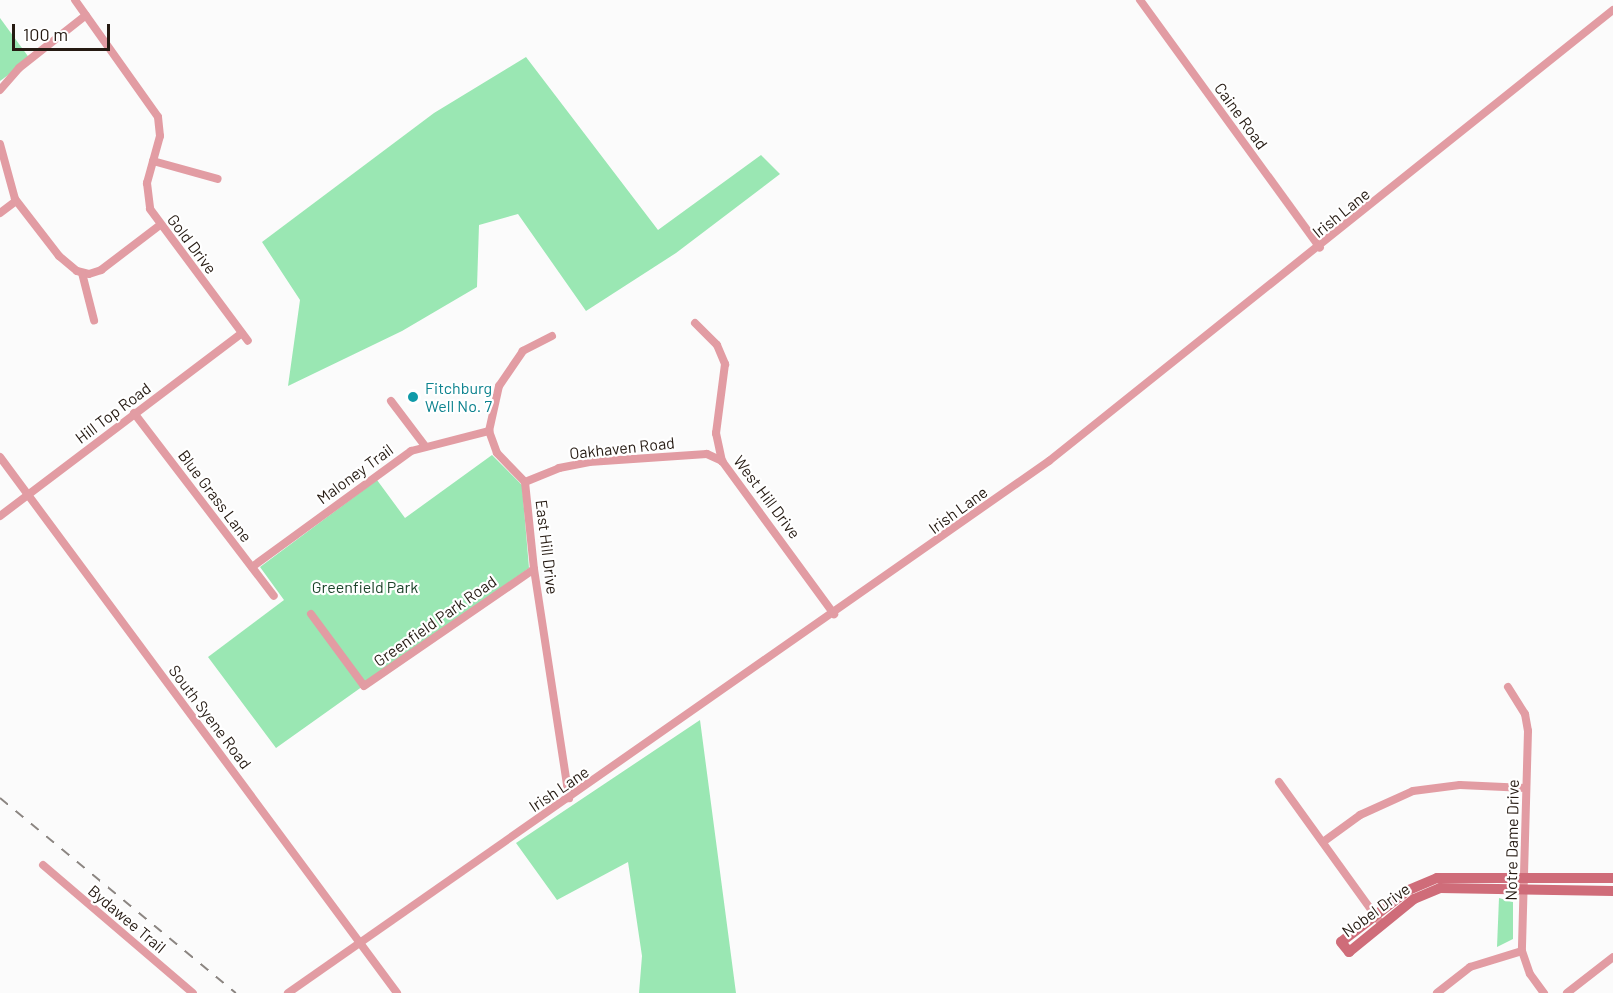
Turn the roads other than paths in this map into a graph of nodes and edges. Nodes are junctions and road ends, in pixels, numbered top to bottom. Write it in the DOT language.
graph roads {
  1 [pos="75,0"];
  2 [pos="1140,0"];
  3 [pos="1613,10"];
  4 [pos="87,15"];
  5 [pos="0,90"];
  6 [pos="0,144"];
  7 [pos="153,161"];
  8 [pos="218,179"];
  9 [pos="16,201"];
  10 [pos="0,213"];
  11 [pos="160,225"];
  12 [pos="1320,248"];
  13 [pos="82,273"];
  14 [pos="94,320"];
  15 [pos="695,323"];
  16 [pos="242,333"];
  17 [pos="552,336"];
  18 [pos="248,341"];
  19 [pos="391,401"];
  20 [pos="134,413"];
  21 [pos="489,431"];
  22 [pos="424,446"];
  23 [pos="0,457"];
  24 [pos="722,461"];
  25 [pos="525,482"];
  26 [pos="28,495"];
  27 [pos="0,516"];
  28 [pos="252,567"];
  29 [pos="534,569"];
  30 [pos="274,596"];
  31 [pos="311,614"];
  32 [pos="834,614"];
  33 [pos="1508,687"];
  34 [pos="1279,782"];
  35 [pos="1526,788"];
  36 [pos="569,798"];
  37 [pos="1323,842"];
  38 [pos="43,865"];
  39 [pos="1524,877"];
  40 [pos="1613,879"];
  41 [pos="1449,881"];
  42 [pos="1524,889"];
  43 [pos="1613,891"];
  44 [pos="1375,915"];
  45 [pos="1383,925"];
  46 [pos="360,944"];
  47 [pos="1522,951"];
  48 [pos="1613,957"];
  49 [pos="193,993"];
  50 [pos="288,993"];
  51 [pos="397,993"];
  52 [pos="1437,993"];
  53 [pos="1544,993"];
  54 [pos="1567,993"];
  1 -- 4 [label="street, Gold Drive"];
  2 -- 12 [label="street, Caine Road"];
  3 -- 12 [label="street, Irish Lane"];
  4 -- 5 [label="street"];
  4 -- 7 [label="street, Gold Drive"];
  6 -- 9 [label="street"];
  7 -- 8 [label="street"];
  7 -- 11 [label="street, Gold Drive"];
  9 -- 10 [label="street"];
  9 -- 13 [label="street"];
  11 -- 13 [label="street"];
  11 -- 16 [label="street, Gold Drive"];
  12 -- 32 [label="street, Irish Lane"];
  13 -- 14 [label="street"];
  15 -- 24 [label="street, West Hill Drive"];
  16 -- 18 [label="street, Gold Drive"];
  16 -- 20 [label="street, Hill Top Road"];
  17 -- 21 [label="street"];
  19 -- 22 [label="street"];
  20 -- 26 [label="street, Hill Top Road"];
  20 -- 28 [label="street, Blue Grass Lane"];
  21 -- 22 [label="street, Maloney Trail"];
  21 -- 25 [label="street, East Hill Drive"];
  22 -- 28 [label="street, Maloney Trail"];
  23 -- 26 [label="street, South Syene Road"];
  24 -- 25 [label="street, Oakhaven Road"];
  24 -- 32 [label="street, West Hill Drive"];
  25 -- 29 [label="street, East Hill Drive"];
  26 -- 27 [label="street, Hill Top Road"];
  26 -- 46 [label="street, South Syene Road"];
  28 -- 30 [label="street, Blue Grass Lane"];
  29 -- 31 [label="street, Greenfield Park Road"];
  29 -- 36 [label="street, East Hill Drive"];
  32 -- 36 [label="street, Irish Lane"];
  33 -- 35 [label="street, Notre Dame Drive"];
  34 -- 37 [label="street"];
  35 -- 37 [label="street"];
  35 -- 39 [label="street, Notre Dame Drive"];
  36 -- 46 [label="street, Irish Lane"];
  37 -- 44 [label="street"];
  38 -- 49 [label="street, Bydawee Trail"];
  39 -- 40 [label="street, Nobel Drive"];
  39 -- 41 [label="street, Nobel Drive"];
  39 -- 42 [label="street, Notre Dame Drive"];
  41 -- 42 [label="street, Nobel Drive"];
  41 -- 44 [label="street, Nobel Drive"];
  41 -- 45 [label="street, Nobel Drive"];
  42 -- 43 [label="street, Nobel Drive"];
  42 -- 47 [label="street, Notre Dame Drive"];
  44 -- 45 [label="street"];
  44 -- 45 [label="street, Nobel Drive"];
  46 -- 50 [label="street, Irish Lane"];
  46 -- 51 [label="street, South Syene Road"];
  47 -- 52 [label="street"];
  47 -- 53 [label="street, Notre Dame Drive"];
  48 -- 54 [label="street"];
}
